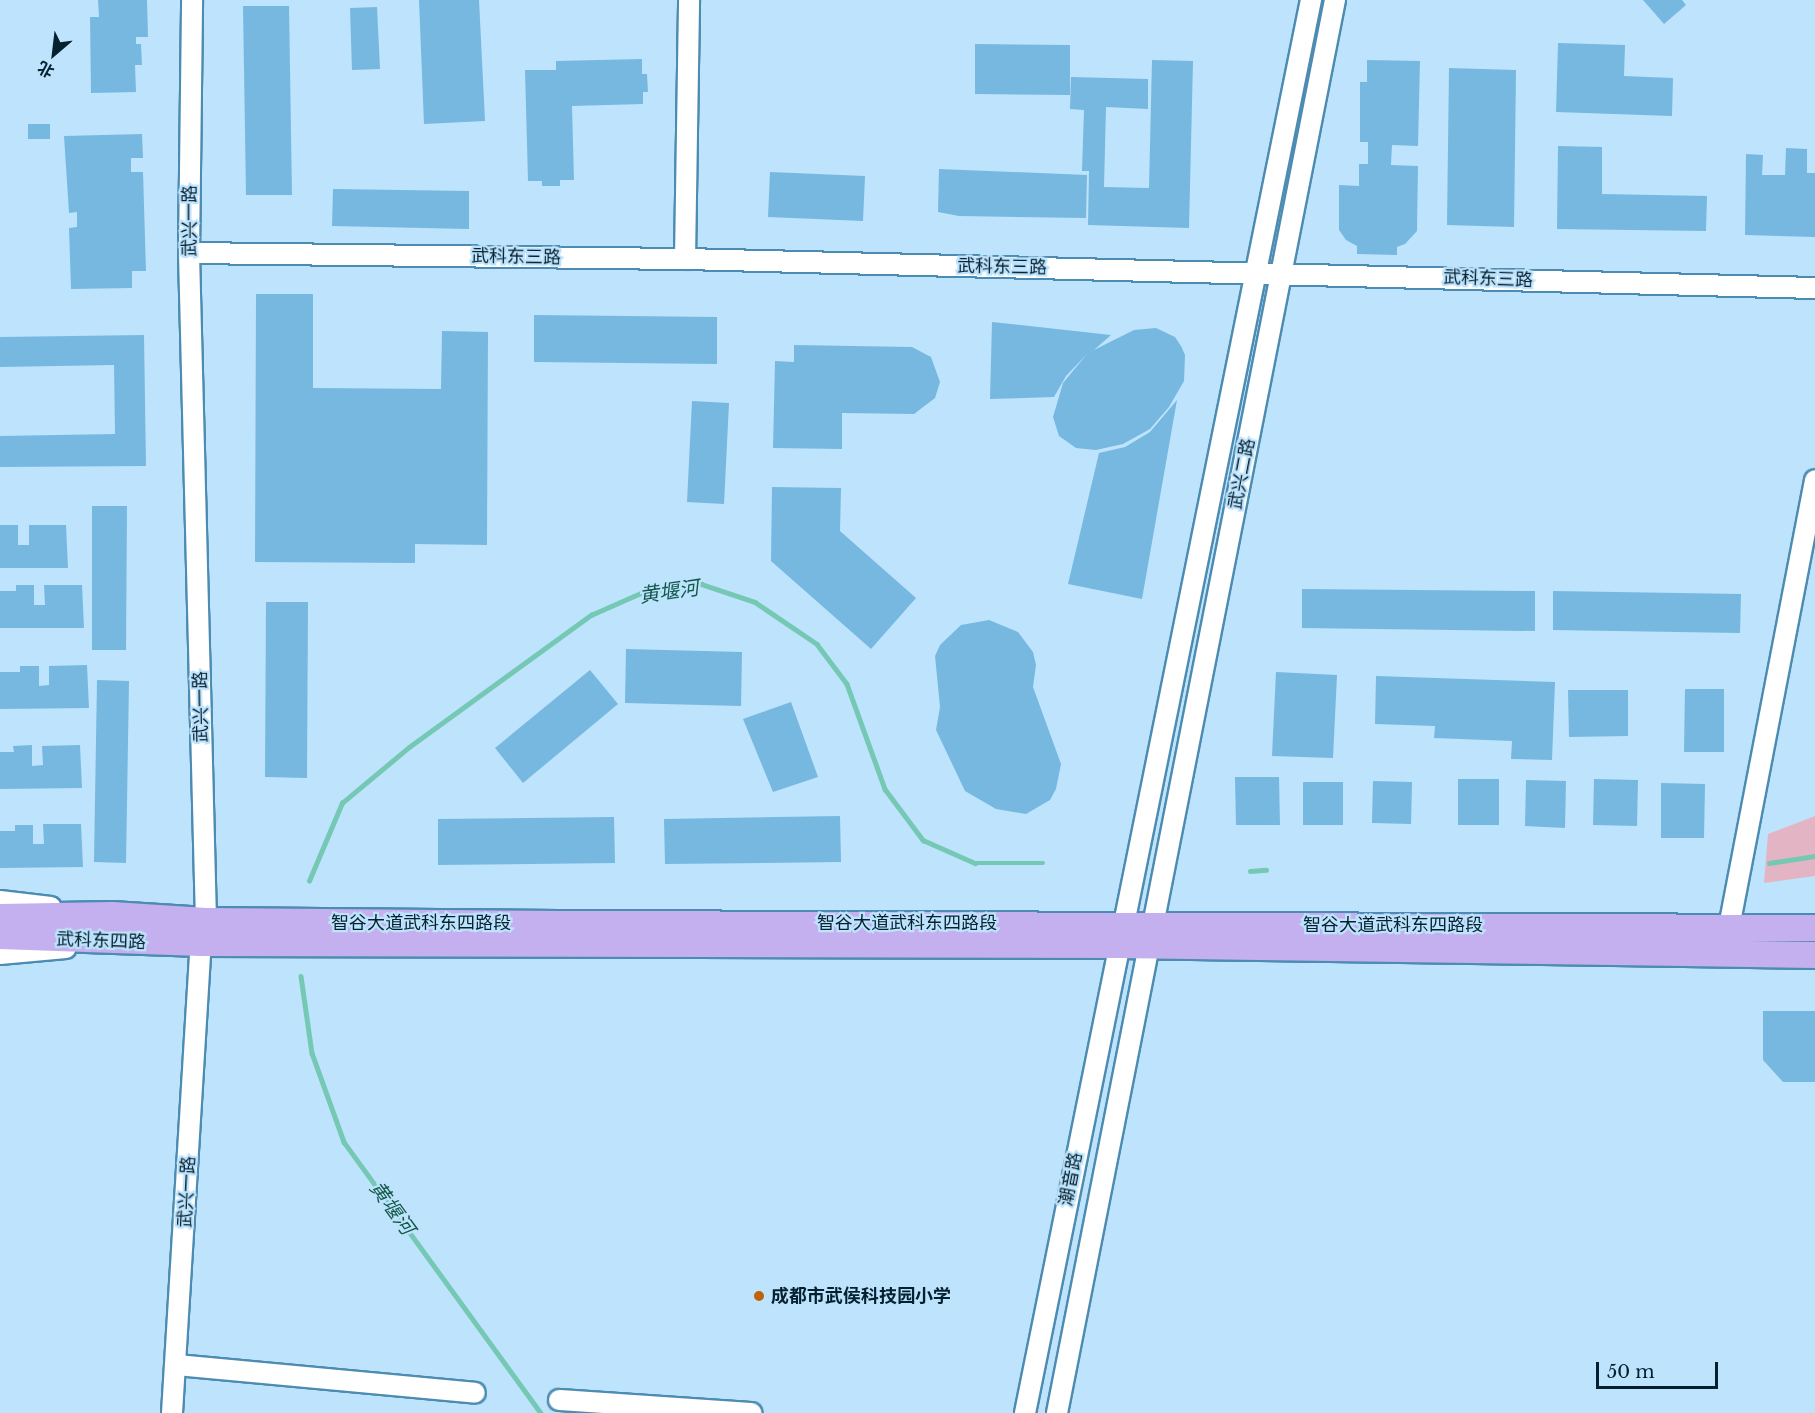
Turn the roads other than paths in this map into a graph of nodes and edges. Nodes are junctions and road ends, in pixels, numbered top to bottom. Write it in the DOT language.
graph roads {
  1 [pos="192,0"];
  2 [pos="689,0"];
  3 [pos="1311,0"];
  4 [pos="1335,0"];
  5 [pos="189,253"];
  6 [pos="685,259"];
  7 [pos="1258,273"];
  8 [pos="1282,273"];
  9 [pos="1815,288"];
  10 [pos="1815,480"];
  11 [pos="0,901"];
  12 [pos="112,915"];
  13 [pos="0,917"];
  14 [pos="1152,923"];
  15 [pos="1728,927"];
  16 [pos="1815,928"];
  17 [pos="204,932"];
  18 [pos="1120,934"];
  19 [pos="0,936"];
  20 [pos="124,942"];
  21 [pos="1149,948"];
  22 [pos="0,954"];
  23 [pos="1815,955"];
  24 [pos="176,1365"];
  25 [pos="476,1393"];
  26 [pos="559,1400"];
  27 [pos="172,1413"];
  28 [pos="752,1413"];
  29 [pos="1025,1413"];
  30 [pos="1057,1413"];
  1 -- 5 [label="street, 武兴一路"];
  2 -- 6 [label="street"];
  3 -- 7 [label="street, 潮音路"];
  4 -- 8 [label="street, 武兴二路"];
  5 -- 6 [label="street, 武科东三路"];
  5 -- 17 [label="street, 武兴一路"];
  6 -- 7 [label="street, 武科东三路"];
  7 -- 8 [label="street, 武科东三路"];
  7 -- 18 [label="street, 潮音路"];
  8 -- 9 [label="street, 武科东三路"];
  8 -- 14 [label="street, 武兴二路"];
  10 -- 15 [label="street"];
  11 -- 12 [label="street"];
  12 -- 13 [label="main road, 智谷大道武科东四路段"];
  12 -- 17 [label="main road, 智谷大道武科东四路段"];
  14 -- 15 [label="main road, 智谷大道武科东四路段"];
  14 -- 18 [label="main road, 智谷大道武科东四路段"];
  14 -- 21 [label="street, 武兴二路"];
  15 -- 16 [label="main road, 智谷大道武科东四路段"];
  17 -- 18 [label="main road, 智谷大道武科东四路段"];
  17 -- 20 [label="main road, 武科东四路"];
  17 -- 24 [label="street, 武兴一路"];
  18 -- 21 [label="main road, 智谷大道武科东四路段"];
  18 -- 29 [label="street, 潮音路"];
  19 -- 20 [label="main road, 武科东四路"];
  20 -- 22 [label="street"];
  21 -- 23 [label="main road, 智谷大道武科东四路段"];
  21 -- 30 [label="street, 潮音路"];
  24 -- 25 [label="street"];
  24 -- 27 [label="street, 武兴一路"];
  26 -- 28 [label="street"];
}
